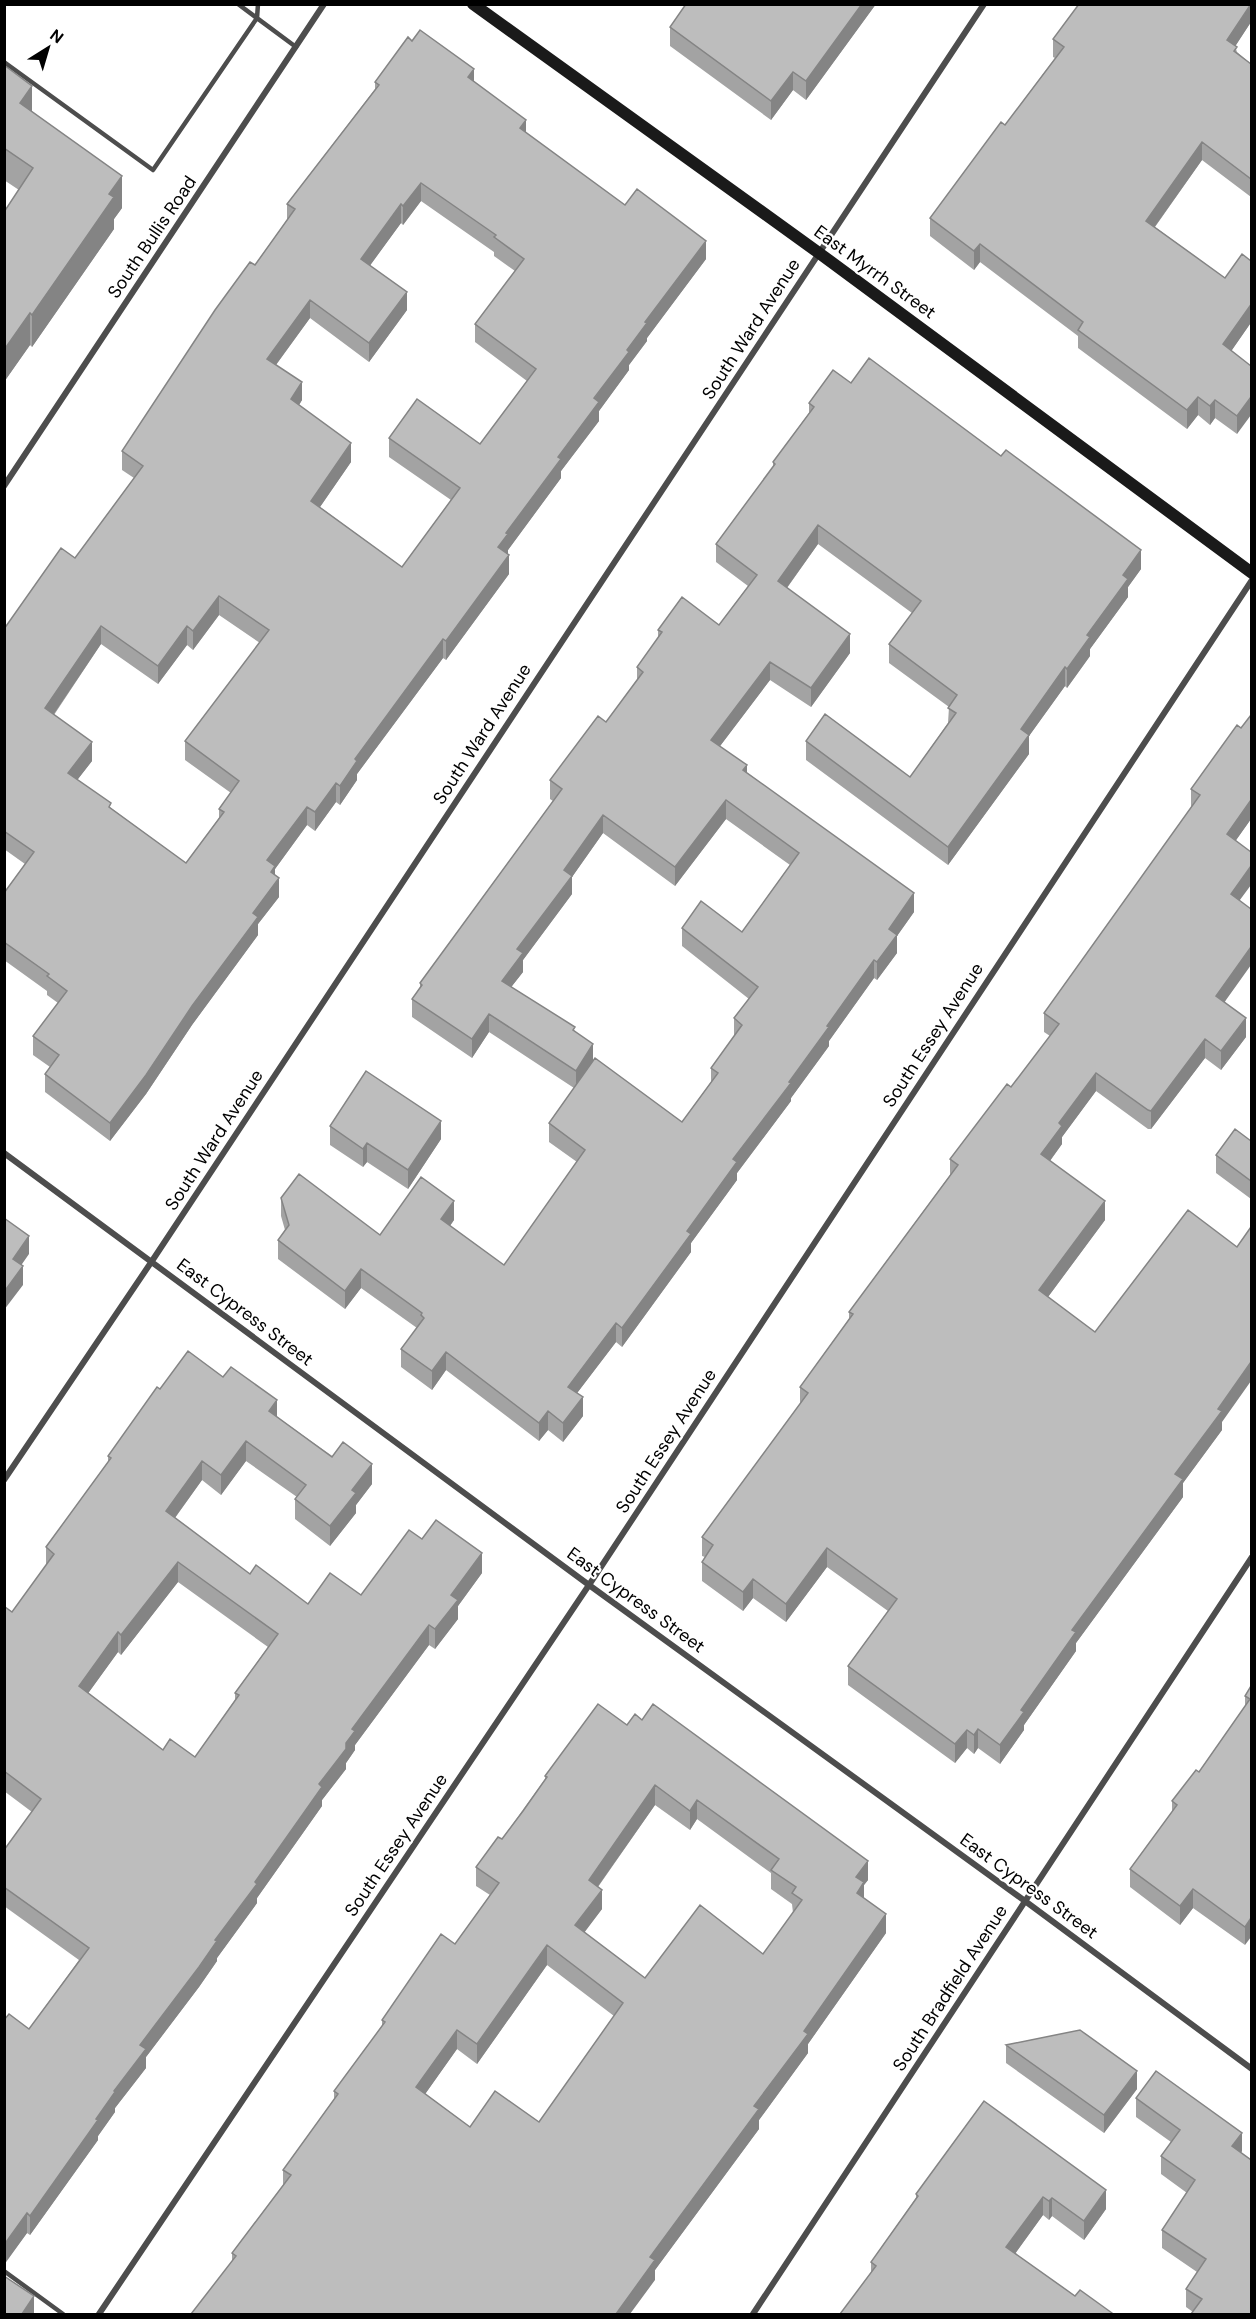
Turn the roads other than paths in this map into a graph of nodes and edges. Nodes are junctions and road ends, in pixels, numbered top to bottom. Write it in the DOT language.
graph roads {
  1 [pos="238,4"];
  2 [pos="258,4"];
  3 [pos="324,4"];
  4 [pos="473,4"];
  5 [pos="984,4"];
  6 [pos="257,18"];
  7 [pos="296,47"];
  8 [pos="4,62"];
  9 [pos="819,253"];
  10 [pos="4,486"];
  11 [pos="1251,573"];
  12 [pos="1251,580"];
  13 [pos="4,1153"];
  14 [pos="152,1261"];
  15 [pos="4,1480"];
  16 [pos="1251,1557"];
  17 [pos="589,1585"];
  18 [pos="1025,1901"];
  19 [pos="1251,2069"];
  20 [pos="4,2271"];
  21 [pos="63,2314"];
  22 [pos="99,2314"];
  23 [pos="753,2314"];
  1 -- 6 [label="lane"];
  2 -- 6 [label="lane"];
  3 -- 7 [label="street, South Bullis Road"];
  4 -- 9 [label="street, East Myrrh Street"];
  5 -- 9 [label="street, South Ward Avenue"];
  6 -- 7 [label="lane"];
  6 -- 8 [label="lane"];
  7 -- 10 [label="street, South Bullis Road"];
  9 -- 11 [label="street, East Myrrh Street"];
  9 -- 14 [label="street, South Ward Avenue"];
  12 -- 17 [label="street, South Essey Avenue"];
  13 -- 14 [label="street, East Cypress Street"];
  14 -- 15 [label="street, South Ward Avenue"];
  14 -- 17 [label="street, East Cypress Street"];
  16 -- 18 [label="street, South Bradfield Avenue"];
  17 -- 18 [label="street, East Cypress Street"];
  17 -- 22 [label="street, South Essey Avenue"];
  18 -- 19 [label="street, East Cypress Street"];
  18 -- 23 [label="street, South Bradfield Avenue"];
  20 -- 21 [label="lane"];
}
